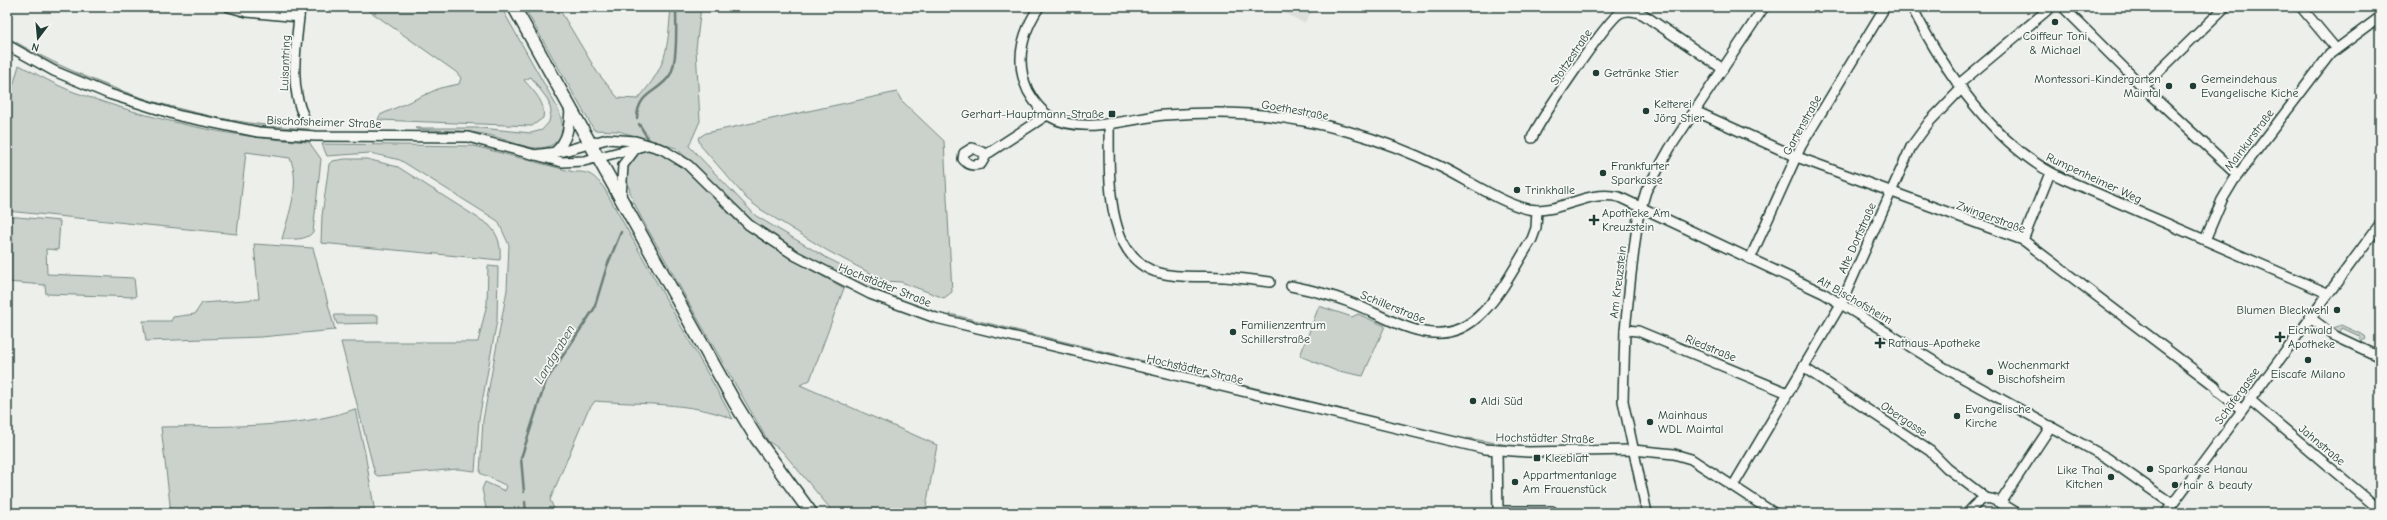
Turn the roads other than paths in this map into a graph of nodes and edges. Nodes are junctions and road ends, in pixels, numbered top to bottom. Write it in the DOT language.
graph roads {
  1 [pos="229,7"];
  2 [pos="300,7"];
  3 [pos="514,7"];
  4 [pos="1039,7"];
  5 [pos="1764,7"];
  6 [pos="1885,7"];
  7 [pos="1912,7"];
  8 [pos="2051,7"];
  9 [pos="2063,7"];
  10 [pos="2225,7"];
  11 [pos="2301,7"];
  12 [pos="299,17"];
  13 [pos="2380,17"];
  14 [pos="7,45"];
  15 [pos="2336,49"];
  16 [pos="1723,69"];
  17 [pos="1960,86"];
  18 [pos="2143,87"];
  19 [pos="570,108"];
  20 [pos="1695,112"];
  21 [pos="1047,115"];
  22 [pos="304,117"];
  23 [pos="1109,123"];
  24 [pos="1532,138"];
  25 [pos="589,142"];
  26 [pos="647,145"];
  27 [pos="636,148"];
  28 [pos="555,152"];
  29 [pos="987,154"];
  30 [pos="534,155"];
  31 [pos="1796,157"];
  32 [pos="597,158"];
  33 [pos="2050,173"];
  34 [pos="2238,174"];
  35 [pos="1890,192"];
  36 [pos="621,200"];
  37 [pos="1641,206"];
  38 [pos="1537,210"];
  39 [pos="2378,228"];
  40 [pos="2023,240"];
  41 [pos="2205,240"];
  42 [pos="1750,259"];
  43 [pos="1270,282"];
  44 [pos="1291,286"];
  45 [pos="2327,293"];
  46 [pos="1841,304"];
  47 [pos="2309,317"];
  48 [pos="1625,330"];
  49 [pos="2380,357"];
  50 [pos="1803,367"];
  51 [pos="1788,393"];
  52 [pos="2249,399"];
  53 [pos="2241,409"];
  54 [pos="2051,426"];
  55 [pos="1633,450"];
  56 [pos="1497,451"];
  57 [pos="1733,486"];
  58 [pos="1986,498"];
  59 [pos="2000,503"];
  60 [pos="2172,504"];
  61 [pos="2380,510"];
  62 [pos="1498,512"];
  63 [pos="811,513"];
  64 [pos="1552,513"];
  65 [pos="1647,513"];
  66 [pos="1774,513"];
  67 [pos="1968,513"];
  68 [pos="2017,513"];
  69 [pos="2166,513"];
  1 -- 12 [label="street"];
  2 -- 12 [label="street, Luisantring"];
  3 -- 19 [label="main road"];
  4 -- 21 [label="street, Goethestraße"];
  5 -- 16 [label="street, Am Kreuzstein"];
  6 -- 31 [label="street, Gartenstraße"];
  7 -- 17 [label="street, Rumpenheimer Weg"];
  8 -- 17 [label="street, Alte Dorfstraße"];
  9 -- 18 [label="street"];
  10 -- 18 [label="street"];
  11 -- 15 [label="street"];
  12 -- 22 [label="street, Luisantring"];
  13 -- 15 [label="street, Mainkurstraße"];
  14 -- 30 [label="street, Bischofsheimer Straße"];
  15 -- 34 [label="street, Mainkurstraße"];
  16 -- 20 [label="street, Am Kreuzstein"];
  16 -- 24 [label="street, Stoltzestraße"];
  17 -- 33 [label="street, Rumpenheimer Weg"];
  17 -- 35 [label="street, Alte Dorfstraße"];
  18 -- 34 [label="street"];
  19 -- 25 [label="main road"];
  19 -- 28 [label="street"];
  20 -- 31 [label="street, Zwingerstraße"];
  20 -- 37 [label="street, Am Kreuzstein"];
  21 -- 23 [label="street, Goethestraße"];
  21 -- 29 [label="street"];
  23 -- 38 [label="street, Goethestraße"];
  23 -- 43 [label="street"];
  25 -- 26 [label="street, Hochstädter Straße"];
  25 -- 28 [label="street, Bischofsheimer Straße"];
  25 -- 32 [label="main road"];
  26 -- 27 [label="street"];
  26 -- 56 [label="street, Hochstädter Straße"];
  27 -- 32 [label="street"];
  27 -- 36 [label="street"];
  28 -- 30 [label="street, Bischofsheimer Straße"];
  30 -- 32 [label="street, Bischofsheimer Straße"];
  31 -- 35 [label="street, Zwingerstraße"];
  31 -- 42 [label="street, Gartenstraße"];
  32 -- 36 [label="main road"];
  33 -- 40 [label="street"];
  33 -- 41 [label="street, Rumpenheimer Weg"];
  34 -- 41 [label="street, Mainkurstraße"];
  35 -- 40 [label="street, Zwingerstraße"];
  35 -- 46 [label="street, Alte Dorfstraße"];
  36 -- 63 [label="main road"];
  37 -- 38 [label="street, Goethestraße"];
  37 -- 42 [label="street, Alt Bischofsheim"];
  37 -- 48 [label="street, Am Kreuzstein"];
  38 -- 44 [label="street, Schillerstraße"];
  39 -- 45 [label="street, Schäfergasse"];
  40 -- 53 [label="street, Zwingerstraße"];
  41 -- 45 [label="street, Rumpenheimer Weg"];
  42 -- 46 [label="street, Alt Bischofsheim"];
  45 -- 47 [label="street, Schäfergasse"];
  46 -- 50 [label="street, Alte Dorfstraße"];
  46 -- 54 [label="street, Alt Bischofsheim"];
  47 -- 49 [label="street"];
  47 -- 52 [label="street, Schäfergasse"];
  48 -- 51 [label="street, Riedstraße"];
  48 -- 55 [label="street, Am Kreuzstein"];
  50 -- 51 [label="street, Alte Dorfstraße"];
  50 -- 58 [label="street, Obergasse"];
  51 -- 57 [label="street, Alte Dorfstraße"];
  52 -- 53 [label="street, Schäfergasse"];
  52 -- 61 [label="street, Jahnstraße"];
  53 -- 60 [label="street, Schäfergasse"];
  54 -- 59 [label="street"];
  54 -- 60 [label="street, Alt Bischofsheim"];
  55 -- 56 [label="street, Hochstädter Straße"];
  55 -- 57 [label="street, Hochstädter Straße"];
  55 -- 65 [label="street, Am Kreuzstein"];
  56 -- 62 [label="street"];
  57 -- 66 [label="street, Hochstädter Straße"];
  58 -- 59 [label="street, Obergasse"];
  58 -- 67 [label="street"];
  59 -- 68 [label="street, Obergasse"];
  60 -- 69 [label="street, Schäfergasse"];
  62 -- 64 [label="street"];
}
